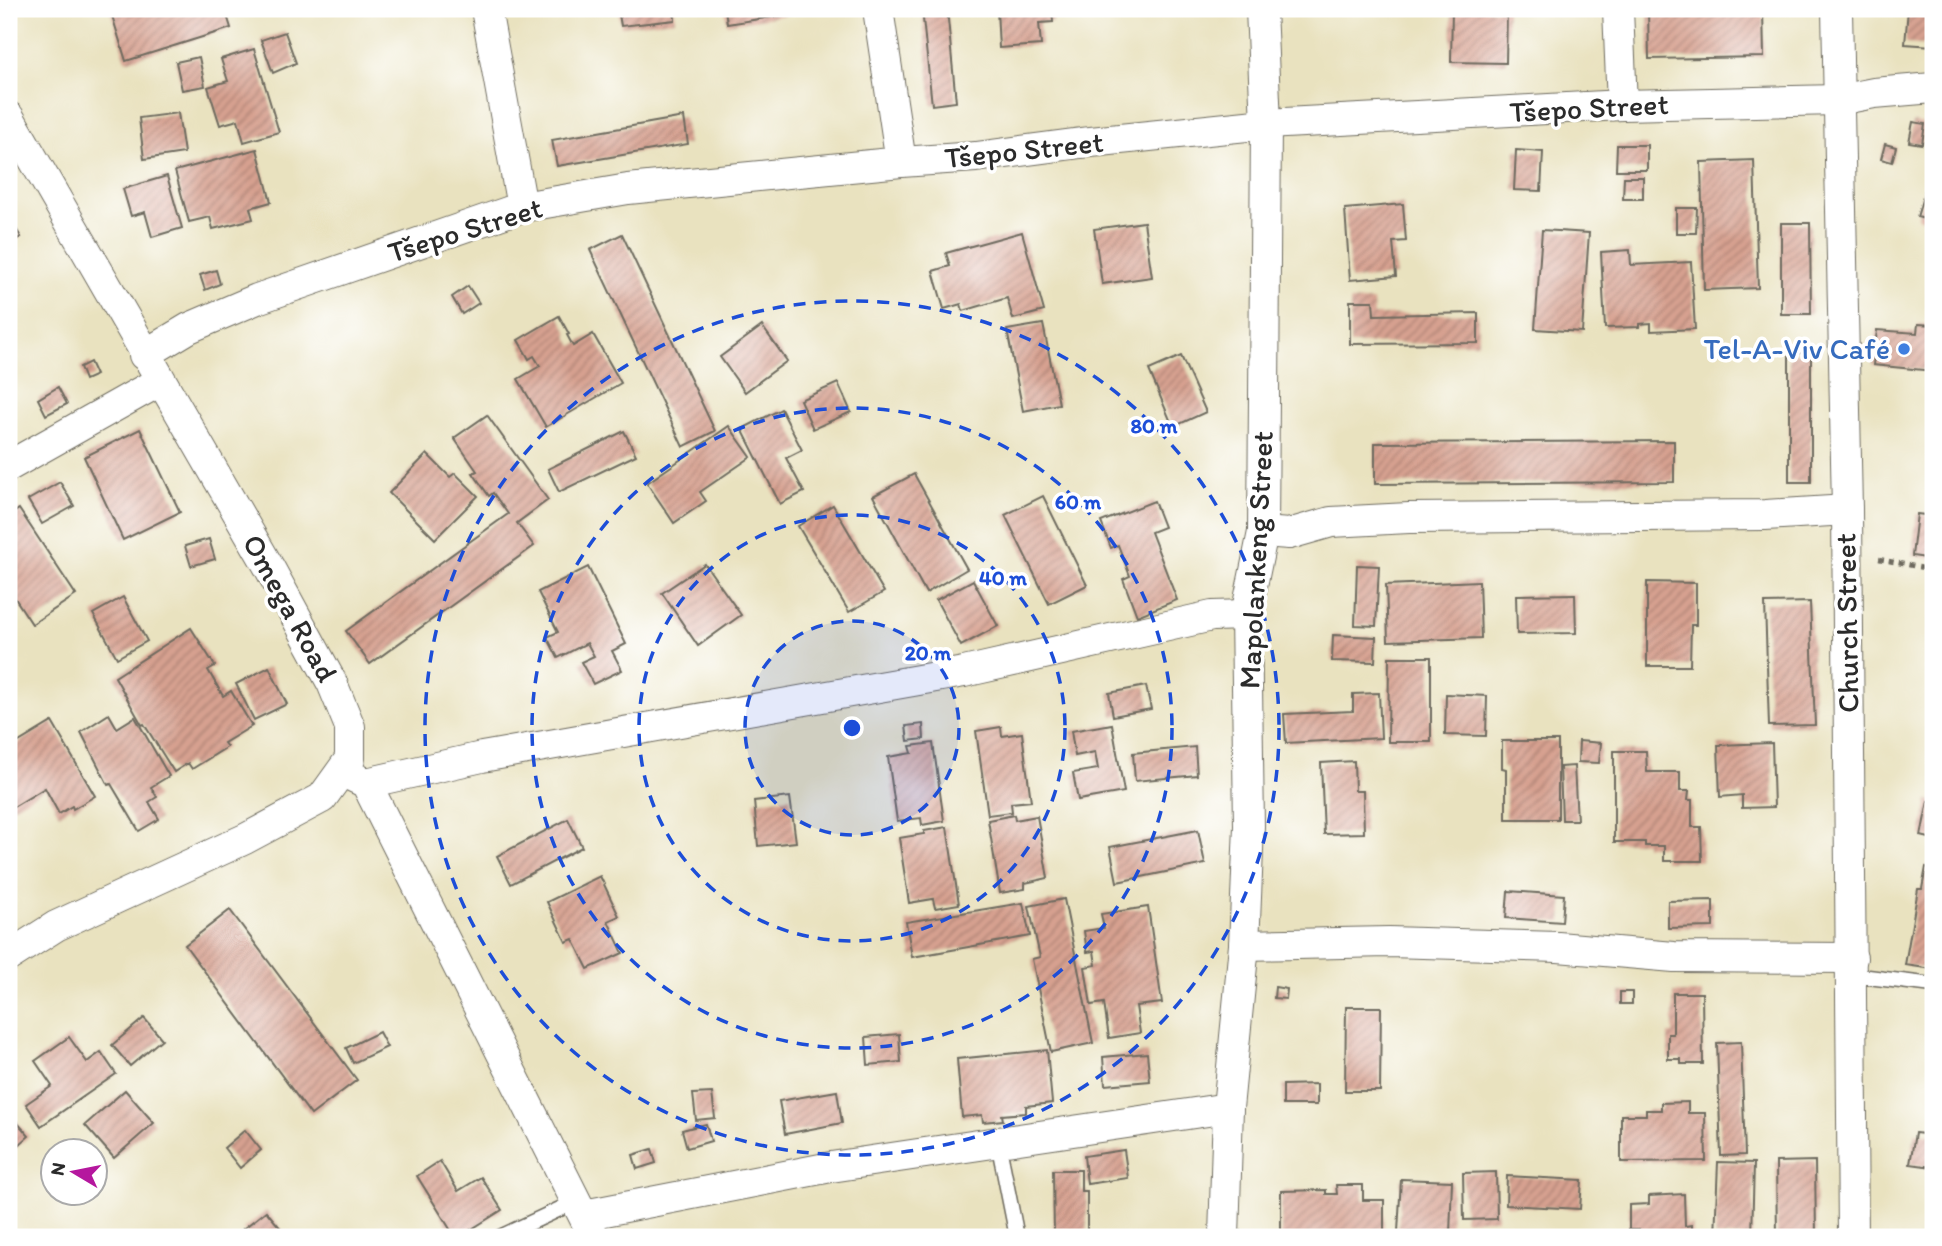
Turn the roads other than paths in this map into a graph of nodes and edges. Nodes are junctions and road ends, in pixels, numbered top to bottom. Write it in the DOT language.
graph roads {
  1 [pos="486,9"];
  2 [pos="878,9"];
  3 [pos="1261,9"];
  4 [pos="1618,9"];
  5 [pos="1837,9"];
  6 [pos="1933,88"];
  7 [pos="1838,100"];
  8 [pos="1622,105"];
  9 [pos="9,117"];
  10 [pos="1266,124"];
  11 [pos="901,162"];
  12 [pos="522,207"];
  13 [pos="144,355"];
  14 [pos="160,381"];
  15 [pos="9,466"];
  16 [pos="1847,510"];
  17 [pos="1263,533"];
  18 [pos="1247,615"];
  19 [pos="353,777"];
  20 [pos="1244,945"];
  21 [pos="9,956"];
  22 [pos="1852,966"];
  23 [pos="1933,985"];
  24 [pos="1228,1108"];
  25 [pos="998,1142"];
  26 [pos="585,1218"];
  27 [pos="500,1237"];
  28 [pos="1017,1237"];
  29 [pos="1224,1237"];
  30 [pos="1853,1237"];
  1 -- 12 [label="street"];
  2 -- 11 [label="street"];
  3 -- 10 [label="street, Mapolankeng Street"];
  4 -- 8 [label="street"];
  5 -- 7 [label="street, Church Street"];
  6 -- 7 [label="street, Tšepo Street"];
  7 -- 8 [label="street, Tšepo Street"];
  7 -- 16 [label="street, Church Street"];
  8 -- 10 [label="street, Tšepo Street"];
  9 -- 13 [label="street, Omega Road"];
  10 -- 11 [label="street, Tšepo Street"];
  10 -- 17 [label="street, Mapolankeng Street"];
  11 -- 12 [label="street, Tšepo Street"];
  12 -- 13 [label="street, Tšepo Street"];
  13 -- 14 [label="street, Omega Road"];
  14 -- 15 [label="street"];
  14 -- 19 [label="street, Omega Road"];
  16 -- 17 [label="street"];
  16 -- 22 [label="street, Church Street"];
  17 -- 18 [label="street, Mapolankeng Street"];
  18 -- 19 [label="street"];
  18 -- 20 [label="street, Mapolankeng Street"];
  19 -- 21 [label="street, Omega Road"];
  19 -- 26 [label="street"];
  20 -- 22 [label="street"];
  20 -- 24 [label="street, Mapolankeng Street"];
  22 -- 23 [label="lane"];
  22 -- 30 [label="street, Church Street"];
  24 -- 25 [label="street"];
  24 -- 29 [label="street, Mapolankeng Street"];
  25 -- 26 [label="street"];
  25 -- 28 [label="lane"];
  26 -- 27 [label="lane"];
}
